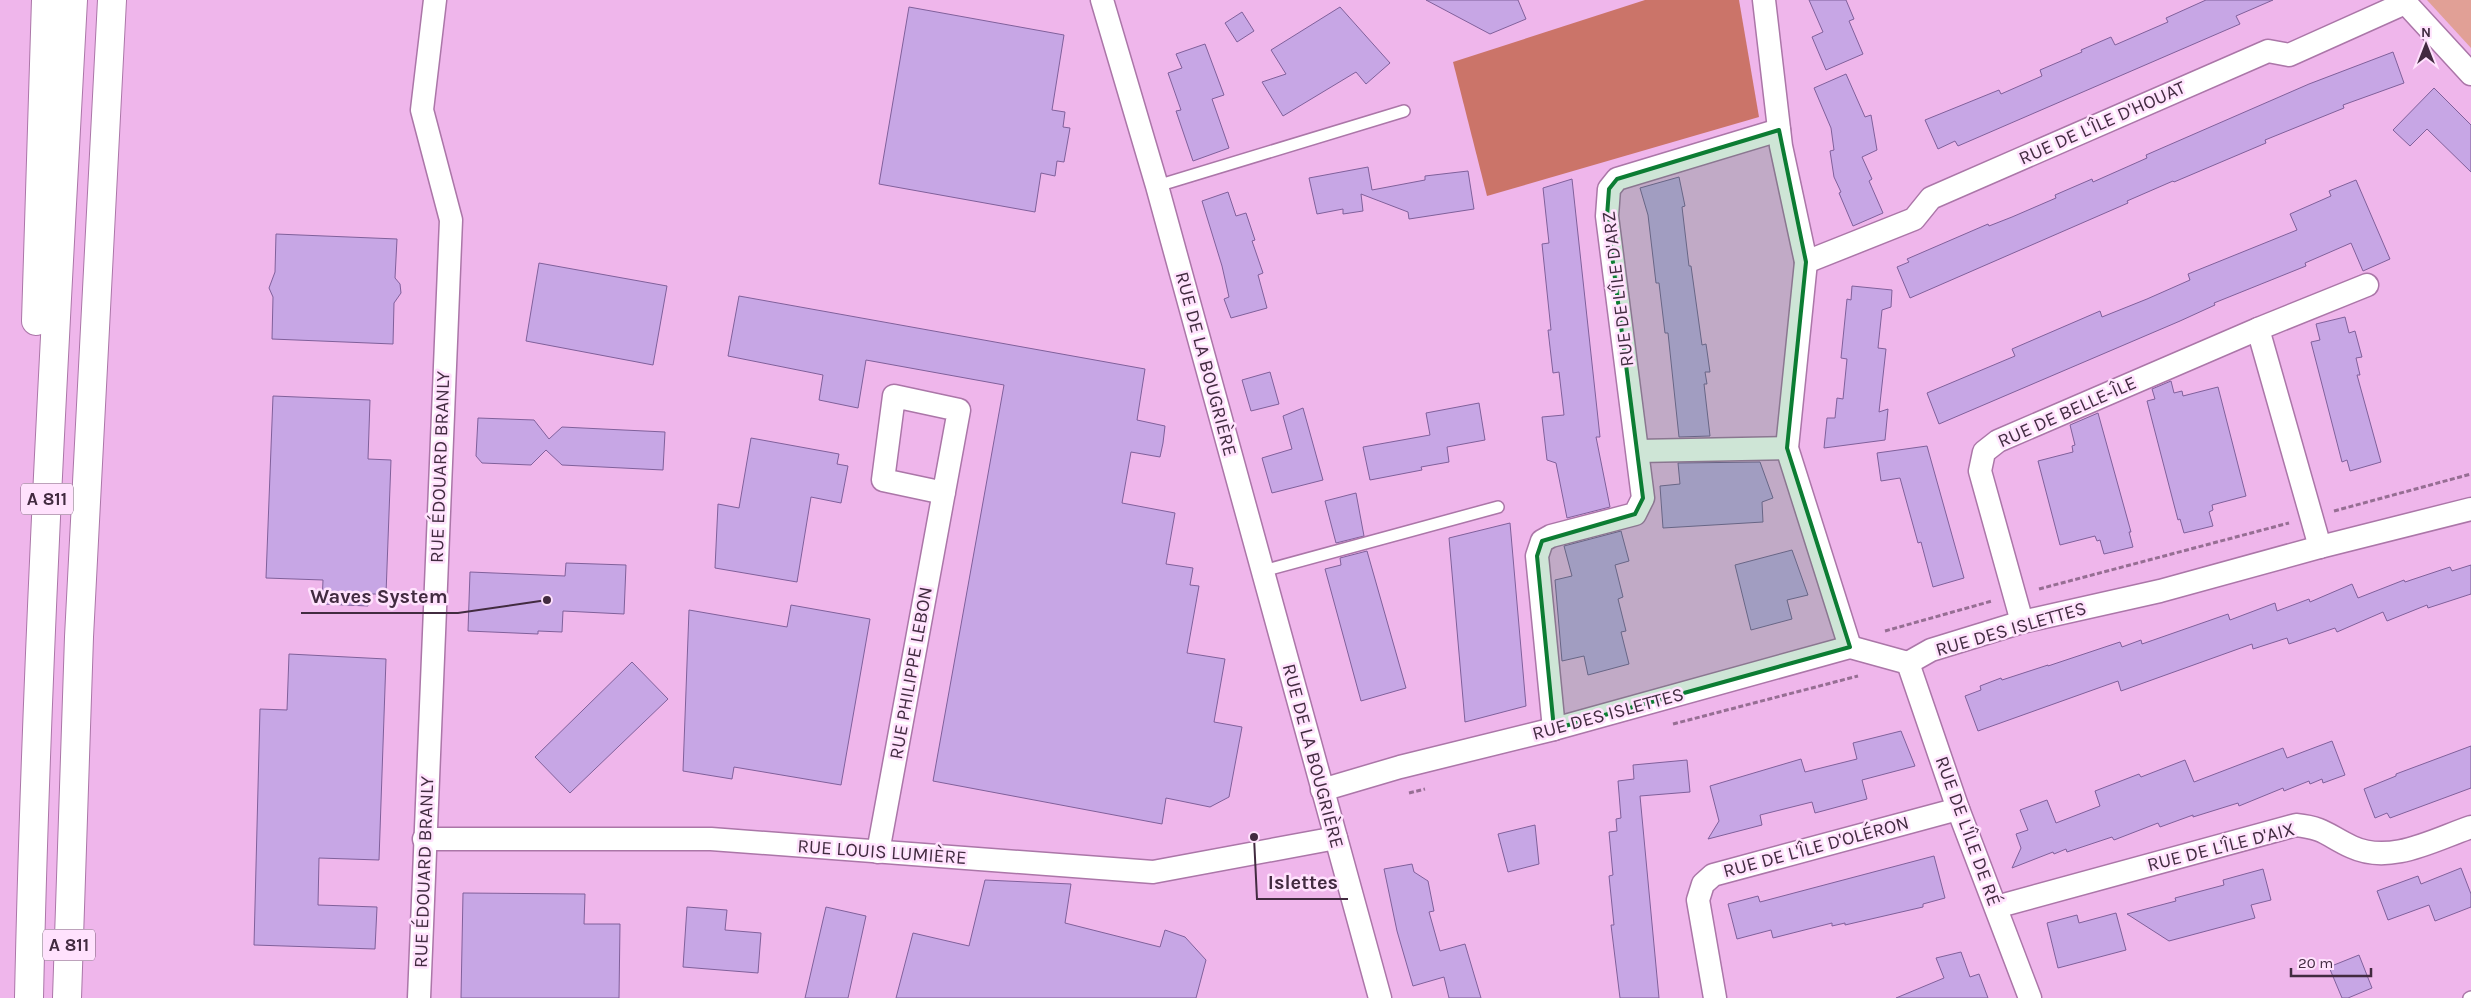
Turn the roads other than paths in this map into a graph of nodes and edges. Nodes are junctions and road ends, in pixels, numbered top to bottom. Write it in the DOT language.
graph roads {
  1 [pos="46,0"];
  2 [pos="73,0"];
  3 [pos="112,0"];
  4 [pos="435,0"];
  5 [pos="1102,0"];
  6 [pos="1764,0"];
  7 [pos="2404,2"];
  8 [pos="2471,74"];
  9 [pos="1404,111"];
  10 [pos="1779,130"];
  11 [pos="1157,186"];
  12 [pos="1806,262"];
  13 [pos="2367,285"];
  14 [pos="2258,329"];
  15 [pos="1787,448"];
  16 [pos="1638,450"];
  17 [pos="944,493"];
  18 [pos="1498,507"];
  19 [pos="2471,509"];
  20 [pos="2320,547"];
  21 [pos="1263,572"];
  22 [pos="2022,622"];
  23 [pos="1850,647"];
  24 [pos="1908,663"];
  25 [pos="1554,729"];
  26 [pos="1322,790"];
  27 [pos="1958,809"];
  28 [pos="2471,826"];
  29 [pos="1336,838"];
  30 [pos="424,839"];
  31 [pos="878,852"];
  32 [pos="1996,907"];
  33 [pos="14,998"];
  34 [pos="29,998"];
  35 [pos="67,998"];
  36 [pos="419,998"];
  37 [pos="1380,998"];
  38 [pos="1714,998"];
  39 [pos="2030,998"];
  1 -- 33 [label="highway"];
  2 -- 34 [label="highway, A 811"];
  3 -- 35 [label="highway, A 811"];
  4 -- 30 [label="street, RUE ÉDOUARD BRANLY"];
  5 -- 11 [label="street, RUE DE LA BOUGRIÈRE"];
  6 -- 10 [label="street"];
  7 -- 8 [label="street"];
  7 -- 12 [label="street, RUE DE L'ÎLE D'HOUAT"];
  9 -- 11 [label="lane"];
  10 -- 12 [label="street"];
  10 -- 16 [label="street, RUE DE L'ÎLE D'ARZ"];
  11 -- 21 [label="street, RUE DE LA BOUGRIÈRE"];
  12 -- 15 [label="street"];
  13 -- 14 [label="street, RUE DE BELLE-ÎLE"];
  14 -- 20 [label="street"];
  14 -- 22 [label="street, RUE DE BELLE-ÎLE"];
  15 -- 16 [label="street"];
  15 -- 23 [label="street"];
  16 -- 25 [label="street, RUE DE L'ÎLE D'ARZ"];
  17 -- 17 [label="street, RUE PHILIPPE LEBON"];
  17 -- 31 [label="street, RUE PHILIPPE LEBON"];
  18 -- 21 [label="lane"];
  19 -- 20 [label="street, RUE DES ISLETTES"];
  20 -- 22 [label="street, RUE DES ISLETTES"];
  21 -- 26 [label="street, RUE DE LA BOUGRIÈRE"];
  22 -- 24 [label="street, RUE DES ISLETTES"];
  23 -- 24 [label="street"];
  23 -- 25 [label="street, RUE DES ISLETTES"];
  24 -- 27 [label="street, RUE DE L'ÎLE DE RÉ"];
  25 -- 26 [label="street, RUE DES ISLETTES"];
  26 -- 29 [label="street, RUE DE LA BOUGRIÈRE"];
  27 -- 32 [label="street, RUE DE L'ÎLE DE RÉ"];
  27 -- 38 [label="street, RUE DE L'ÎLE D'OLÉRON"];
  28 -- 32 [label="street, RUE DE L'ÎLE D'AIX"];
  29 -- 31 [label="street, RUE LOUIS LUMIÈRE"];
  29 -- 37 [label="street, RUE DE LA BOUGRIÈRE"];
  30 -- 31 [label="street, RUE LOUIS LUMIÈRE"];
  30 -- 36 [label="street, RUE ÉDOUARD BRANLY"];
  32 -- 39 [label="street, RUE DE L'ÎLE DE RÉ"];
}
